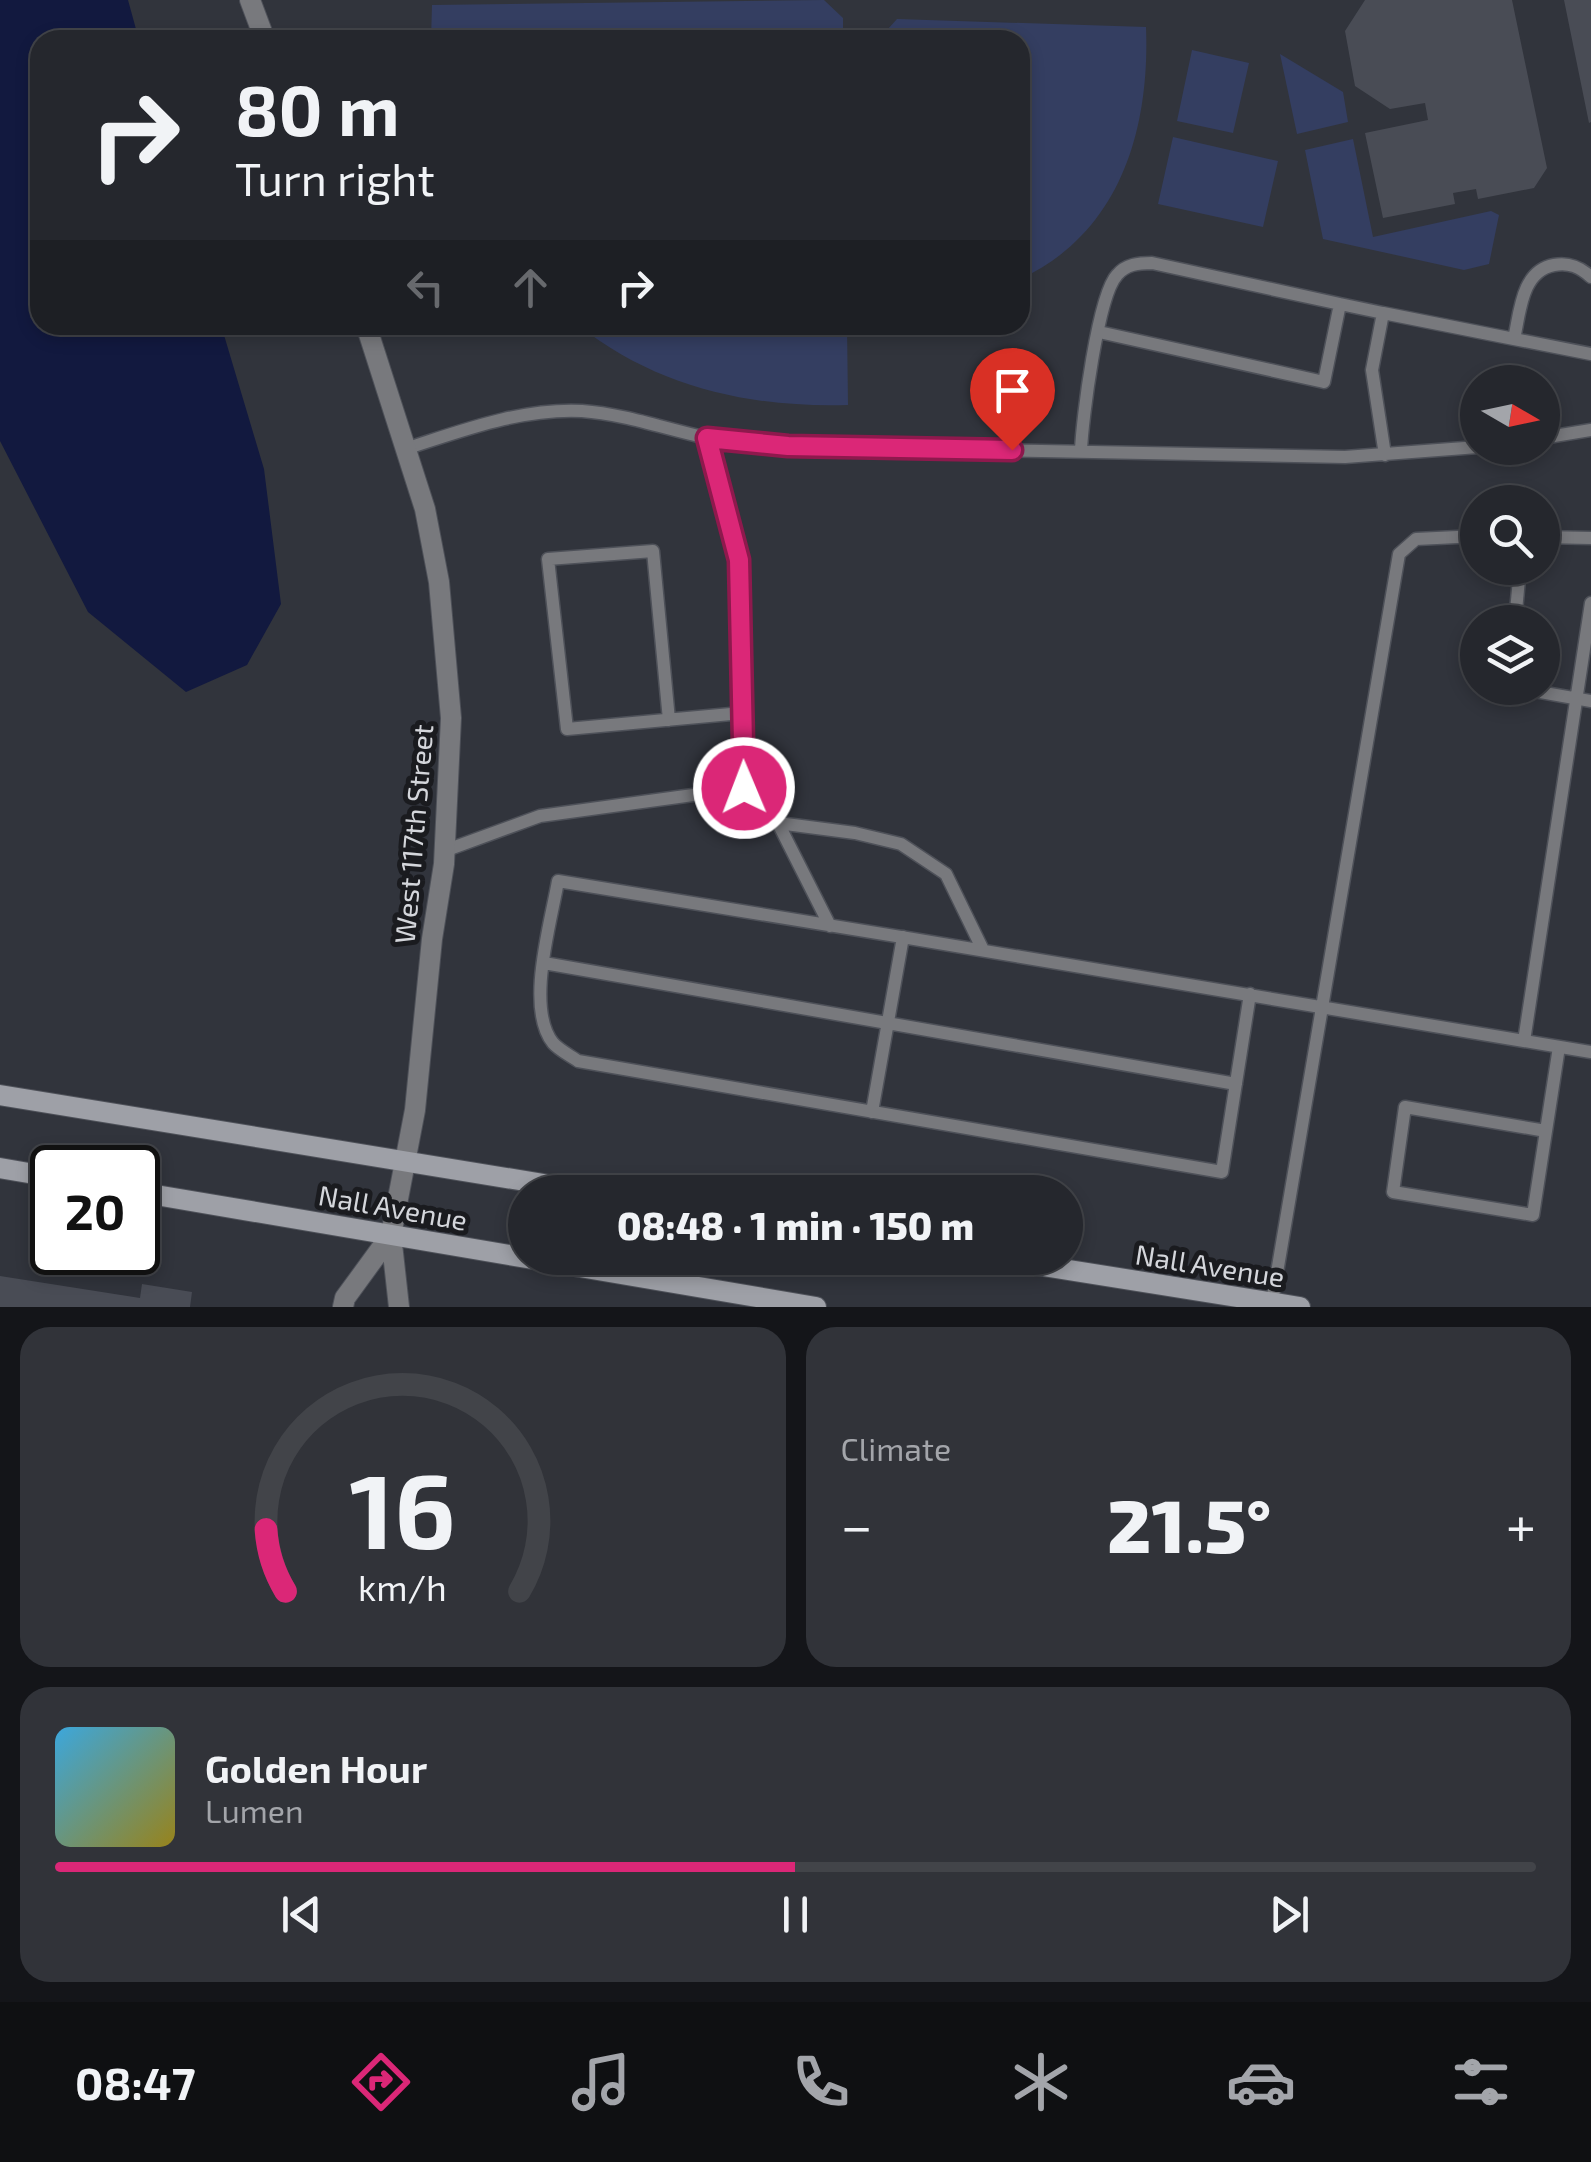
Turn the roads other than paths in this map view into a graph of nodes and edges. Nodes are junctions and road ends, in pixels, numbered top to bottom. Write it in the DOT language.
graph roads {
  1 [pos="250,0"];
  2 [pos="261,30"];
  3 [pos="1591,277"];
  4 [pos="1340,304"];
  5 [pos="1383,313"];
  6 [pos="1098,332"];
  7 [pos="369,335"];
  8 [pos="1514,339"];
  9 [pos="1591,354"];
  10 [pos="1591,430"];
  11 [pos="1560,435"];
  12 [pos="707,438"];
  13 [pos="408,448"];
  14 [pos="1460,449"];
  15 [pos="1081,451"];
  16 [pos="1385,455"];
  17 [pos="1460,537"];
  18 [pos="1560,537"];
  19 [pos="1591,538"];
  20 [pos="1591,603"];
  21 [pos="1584,699"];
  22 [pos="742,713"];
  23 [pos="669,720"];
  24 [pos="744,788"];
  25 [pos="778,824"];
  26 [pos="444,851"];
  27 [pos="830,926"];
  28 [pos="903,937"];
  29 [pos="983,950"];
  30 [pos="544,963"];
  31 [pos="1250,994"];
  32 [pos="1322,1006"];
  33 [pos="888,1023"];
  34 [pos="1524,1041"];
  35 [pos="1559,1047"];
  36 [pos="1591,1052"];
  37 [pos="1236,1084"];
  38 [pos="0,1094"];
  39 [pos="872,1112"];
  40 [pos="1546,1131"];
  41 [pos="406,1162"];
  42 [pos="0,1168"];
  43 [pos="30,1173"];
  44 [pos="508,1178"];
  45 [pos="160,1196"];
  46 [pos="391,1235"];
  47 [pos="1083,1272"];
  48 [pos="1272,1302"];
  49 [pos="343,1307"];
  50 [pos="398,1307"];
  51 [pos="816,1307"];
  52 [pos="1300,1307"];
  1 -- 2 [label="street"];
  3 -- 8 [label="lane"];
  4 -- 5 [label="lane"];
  4 -- 6 [label="lane"];
  4 -- 6 [label="lane"];
  5 -- 8 [label="lane"];
  5 -- 16 [label="lane"];
  6 -- 15 [label="lane"];
  7 -- 13 [label="street, West 117th Street"];
  8 -- 9 [label="lane"];
  10 -- 11 [label="lane"];
  12 -- 13 [label="lane"];
  12 -- 15 [label="lane"];
  12 -- 22 [label="lane"];
  13 -- 26 [label="street, West 117th Street"];
  14 -- 16 [label="lane"];
  15 -- 16 [label="lane"];
  17 -- 32 [label="lane"];
  18 -- 19 [label="lane"];
  20 -- 21 [label="lane"];
  21 -- 34 [label="lane"];
  22 -- 23 [label="lane"];
  22 -- 24 [label="lane"];
  23 -- 23 [label="lane"];
  24 -- 25 [label="lane"];
  24 -- 26 [label="lane"];
  25 -- 27 [label="lane"];
  25 -- 29 [label="lane"];
  26 -- 41 [label="street, West 117th Street"];
  27 -- 28 [label="lane"];
  27 -- 30 [label="lane"];
  28 -- 29 [label="lane"];
  28 -- 33 [label="lane"];
  29 -- 31 [label="lane"];
  30 -- 33 [label="lane"];
  30 -- 39 [label="lane"];
  31 -- 32 [label="lane"];
  31 -- 37 [label="lane"];
  32 -- 34 [label="lane"];
  32 -- 48 [label="lane"];
  33 -- 37 [label="lane"];
  33 -- 39 [label="lane"];
  34 -- 35 [label="lane"];
  35 -- 36 [label="lane"];
  35 -- 40 [label="lane"];
  37 -- 39 [label="lane"];
  38 -- 41 [label="main road, Nall Avenue"];
  40 -- 40 [label="lane"];
  41 -- 44 [label="main road, Nall Avenue"];
  41 -- 46 [label="street, West 117th Street"];
  42 -- 43 [label="main road"];
  45 -- 46 [label="main road, Nall Avenue"];
  46 -- 49 [label="street, West 117th Street"];
  46 -- 50 [label="street, West 117th Street"];
  46 -- 51 [label="main road, Nall Avenue"];
  47 -- 48 [label="main road, Nall Avenue"];
  48 -- 52 [label="main road, Nall Avenue"];
}
